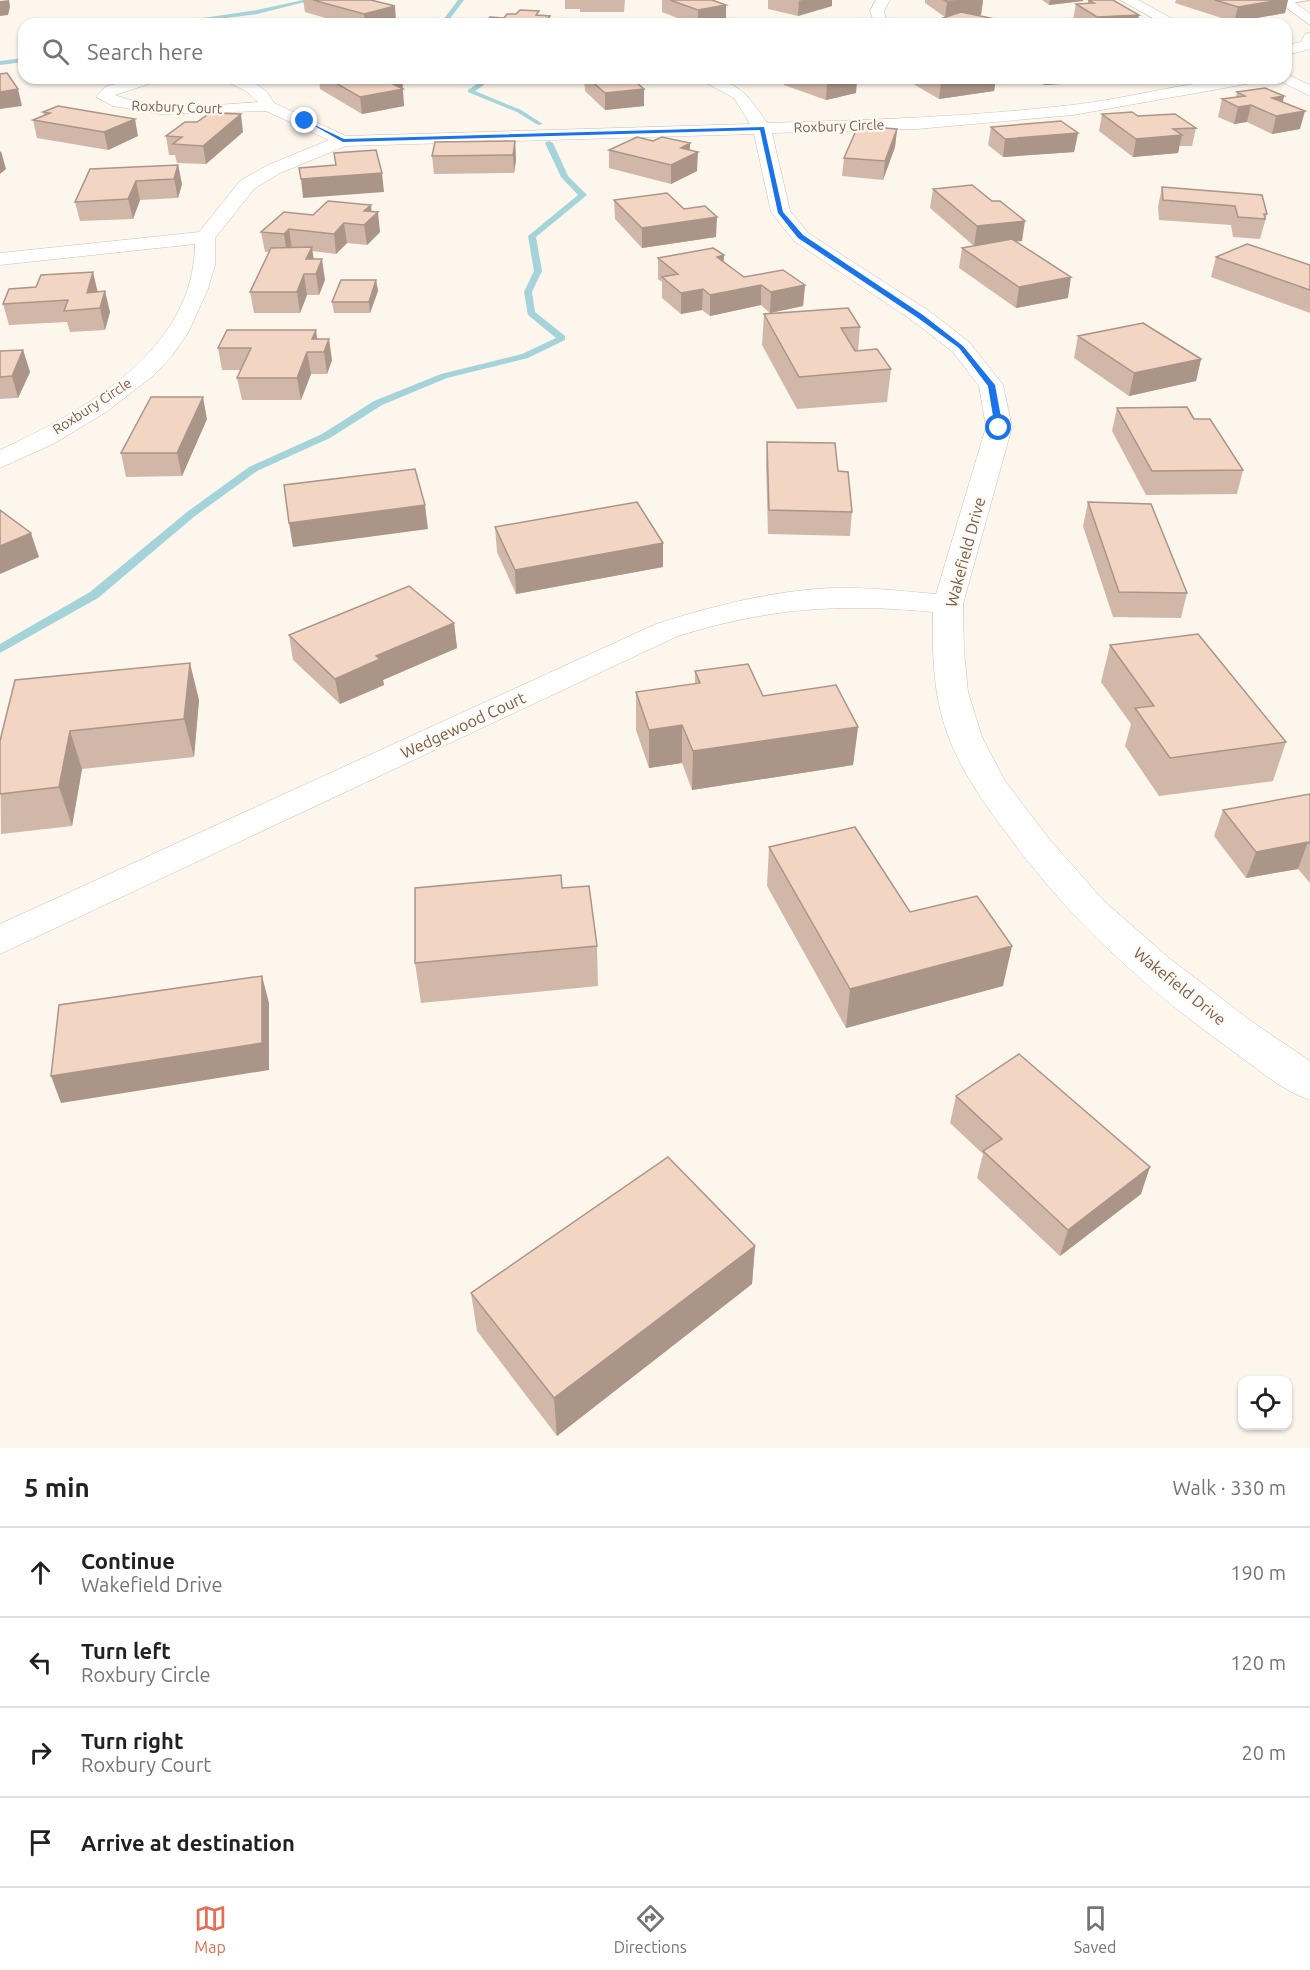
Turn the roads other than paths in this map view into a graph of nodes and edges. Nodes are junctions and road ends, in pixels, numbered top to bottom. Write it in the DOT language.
graph roads {
  1 [pos="883,0"];
  2 [pos="1127,0"];
  3 [pos="1306,0"];
  4 [pos="1284,1"];
  5 [pos="880,18"];
  6 [pos="1163,18"];
  7 [pos="1310,21"];
  8 [pos="1310,38"];
  9 [pos="1292,40"];
  10 [pos="1292,49"];
  11 [pos="1292,83"];
  12 [pos="132,84"];
  13 [pos="245,84"];
  14 [pos="717,84"];
  15 [pos="1218,84"];
  16 [pos="1310,91"];
  17 [pos="268,106"];
  18 [pos="762,129"];
  19 [pos="343,141"];
  20 [pos="206,237"];
  21 [pos="0,259"];
  22 [pos="0,460"];
  23 [pos="948,604"];
  24 [pos="0,940"];
  25 [pos="1310,1083"];
  1 -- 5 [label="street"];
  2 -- 6 [label="street"];
  3 -- 4 [label="lane"];
  4 -- 7 [label="street"];
  8 -- 9 [label="street"];
  8 -- 10 [label="street"];
  11 -- 16 [label="street"];
  12 -- 17 [label="street, Roxbury Court"];
  13 -- 17 [label="street, Roxbury Court"];
  14 -- 18 [label="street, Wakefield Drive"];
  15 -- 18 [label="street, Roxbury Circle"];
  17 -- 19 [label="street, Roxbury Court"];
  18 -- 19 [label="street, Roxbury Circle"];
  18 -- 23 [label="street, Wakefield Drive"];
  19 -- 20 [label="street, Roxbury Circle"];
  20 -- 21 [label="street"];
  20 -- 22 [label="street, Roxbury Circle"];
  23 -- 24 [label="street, Wedgewood Court"];
  23 -- 25 [label="street, Wakefield Drive"];
}
